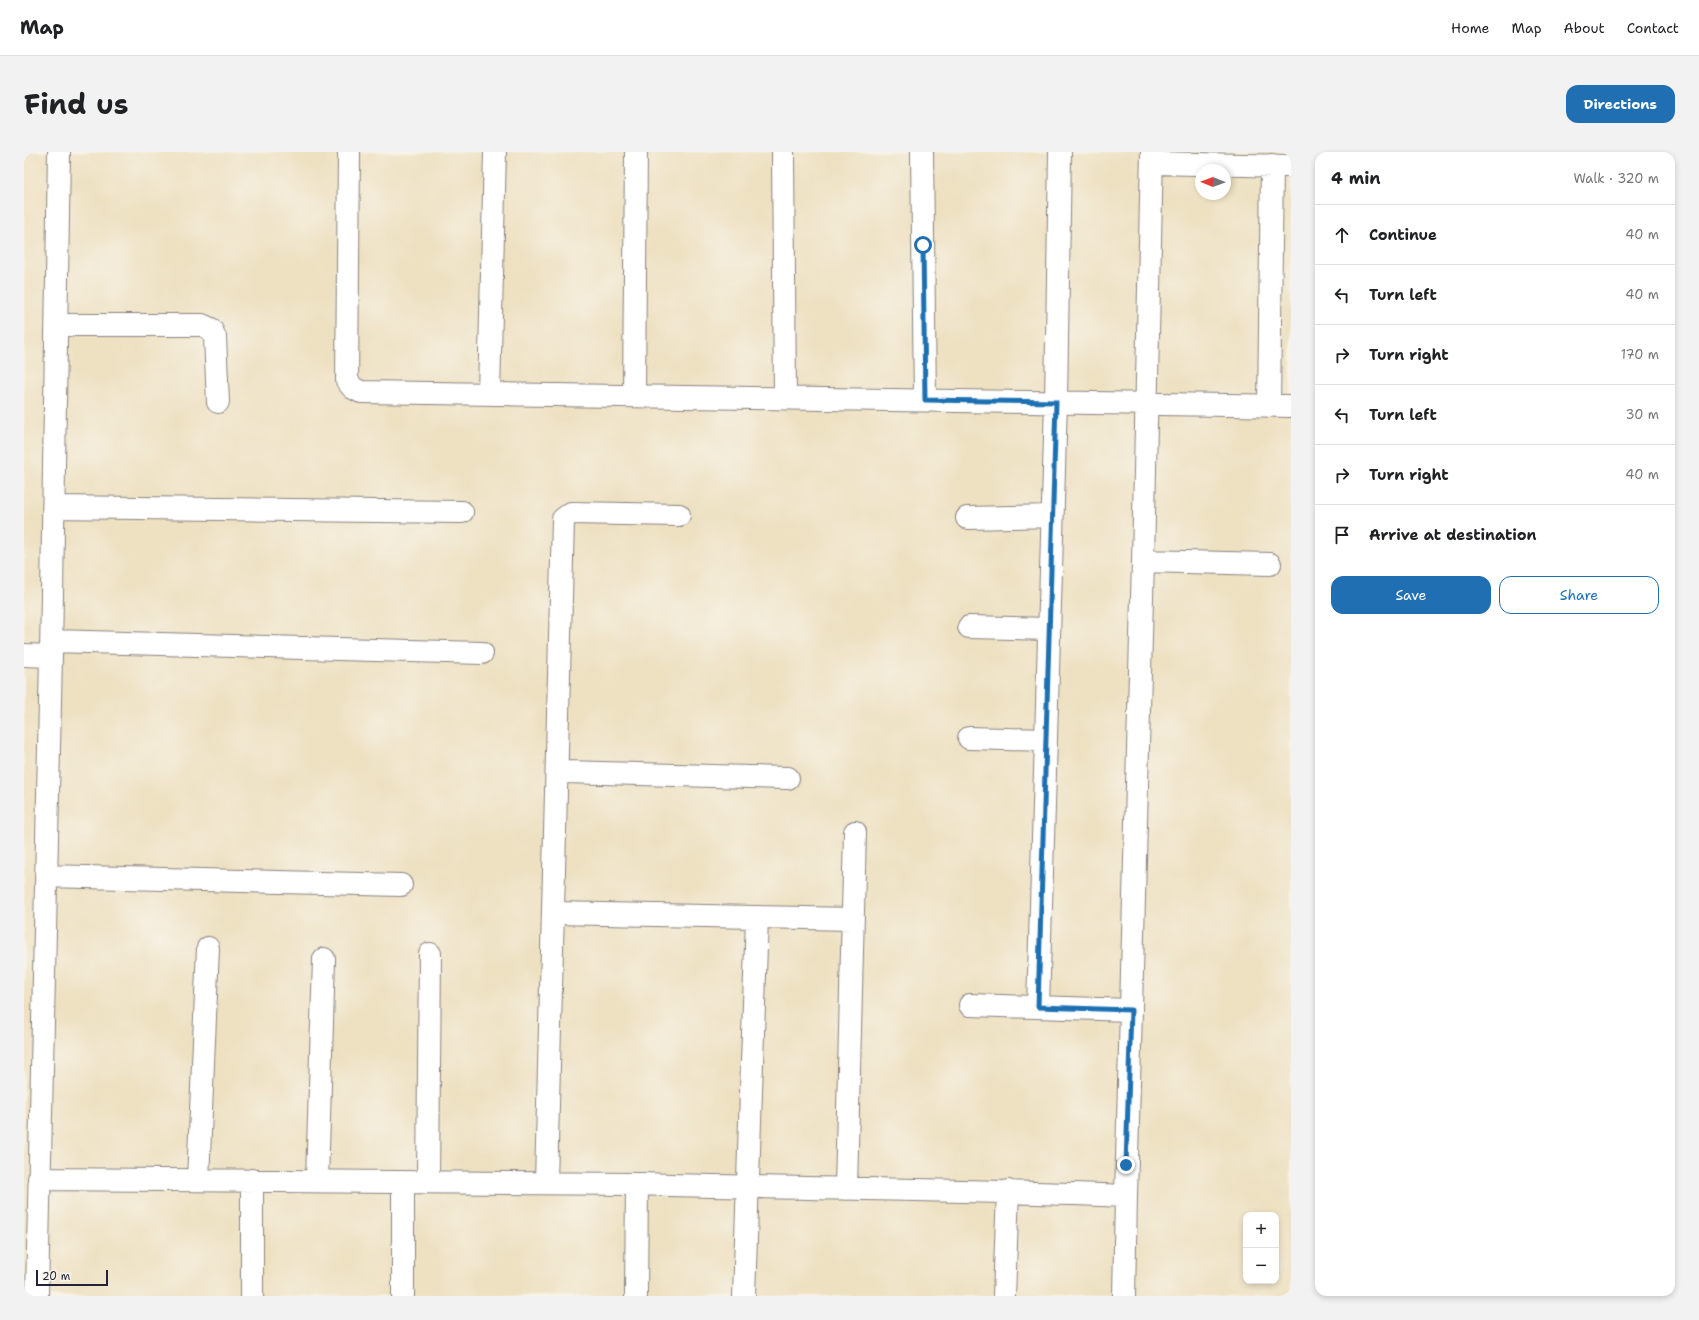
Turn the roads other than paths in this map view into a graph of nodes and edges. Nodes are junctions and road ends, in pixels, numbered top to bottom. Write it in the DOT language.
graph roads {
  1 [pos="60,152"];
  2 [pos="349,152"];
  3 [pos="495,152"];
  4 [pos="636,152"];
  5 [pos="783,152"];
  6 [pos="922,152"];
  7 [pos="1060,152"];
  8 [pos="1152,157"];
  9 [pos="1282,165"];
  10 [pos="57,325"];
  11 [pos="489,394"];
  12 [pos="634,396"];
  13 [pos="786,398"];
  14 [pos="925,400"];
  15 [pos="218,402"];
  16 [pos="1056,402"];
  17 [pos="1147,404"];
  18 [pos="1269,406"];
  19 [pos="1291,406"];
  20 [pos="54,506"];
  21 [pos="462,512"];
  22 [pos="679,515"];
  23 [pos="1052,516"];
  24 [pos="967,518"];
  25 [pos="1144,561"];
  26 [pos="1270,564"];
  27 [pos="969,627"];
  28 [pos="1049,628"];
  29 [pos="51,648"];
  30 [pos="482,653"];
  31 [pos="24,655"];
  32 [pos="969,738"];
  33 [pos="1046,740"];
  34 [pos="564,772"];
  35 [pos="788,778"];
  36 [pos="855,832"];
  37 [pos="46,876"];
  38 [pos="401,885"];
  39 [pos="553,913"];
  40 [pos="757,917"];
  41 [pos="854,919"];
  42 [pos="208,948"];
  43 [pos="430,954"];
  44 [pos="324,959"];
  45 [pos="970,1004"];
  46 [pos="1038,1007"];
  47 [pos="1131,1010"];
  48 [pos="32,1108"];
  49 [pos="39,1179"];
  50 [pos="198,1180"];
  51 [pos="252,1180"];
  52 [pos="317,1181"];
  53 [pos="403,1182"];
  54 [pos="428,1182"];
  55 [pos="546,1183"];
  56 [pos="637,1184"];
  57 [pos="748,1187"];
  58 [pos="846,1189"];
  59 [pos="1008,1191"];
  60 [pos="1126,1196"];
  61 [pos="37,1296"];
  62 [pos="252,1296"];
  63 [pos="403,1296"];
  64 [pos="636,1296"];
  65 [pos="744,1296"];
  66 [pos="1004,1296"];
  67 [pos="1124,1296"];
  1 -- 10 [label="street"];
  2 -- 11 [label="street"];
  3 -- 11 [label="street"];
  4 -- 12 [label="street"];
  5 -- 13 [label="street"];
  6 -- 14 [label="street"];
  7 -- 16 [label="street"];
  8 -- 9 [label="street"];
  8 -- 17 [label="street"];
  9 -- 18 [label="street"];
  10 -- 15 [label="street"];
  10 -- 20 [label="street"];
  11 -- 12 [label="street"];
  12 -- 13 [label="street"];
  13 -- 14 [label="street"];
  14 -- 16 [label="street"];
  16 -- 17 [label="street"];
  16 -- 23 [label="street"];
  17 -- 18 [label="street"];
  17 -- 25 [label="street"];
  18 -- 19 [label="street"];
  20 -- 21 [label="street"];
  20 -- 29 [label="street"];
  22 -- 39 [label="street"];
  23 -- 24 [label="street"];
  23 -- 28 [label="street"];
  25 -- 26 [label="street"];
  25 -- 47 [label="street"];
  27 -- 28 [label="street"];
  28 -- 33 [label="street"];
  29 -- 30 [label="street"];
  29 -- 31 [label="street"];
  29 -- 37 [label="street"];
  32 -- 33 [label="street"];
  33 -- 46 [label="street"];
  34 -- 35 [label="street"];
  36 -- 41 [label="street"];
  37 -- 38 [label="street"];
  37 -- 48 [label="street"];
  39 -- 40 [label="street"];
  39 -- 55 [label="street"];
  40 -- 41 [label="street"];
  40 -- 57 [label="street"];
  41 -- 58 [label="street"];
  42 -- 50 [label="street"];
  43 -- 54 [label="street"];
  44 -- 52 [label="street"];
  45 -- 46 [label="street"];
  46 -- 47 [label="street"];
  47 -- 60 [label="street"];
  48 -- 49 [label="street"];
  49 -- 50 [label="street"];
  49 -- 61 [label="street"];
  50 -- 51 [label="street"];
  51 -- 52 [label="street"];
  51 -- 62 [label="street"];
  52 -- 53 [label="street"];
  53 -- 54 [label="street"];
  53 -- 63 [label="street"];
  54 -- 55 [label="street"];
  55 -- 56 [label="street"];
  56 -- 57 [label="street"];
  56 -- 64 [label="street"];
  57 -- 58 [label="street"];
  57 -- 65 [label="street"];
  58 -- 59 [label="street"];
  59 -- 60 [label="street"];
  59 -- 66 [label="street"];
  60 -- 67 [label="street"];
}
